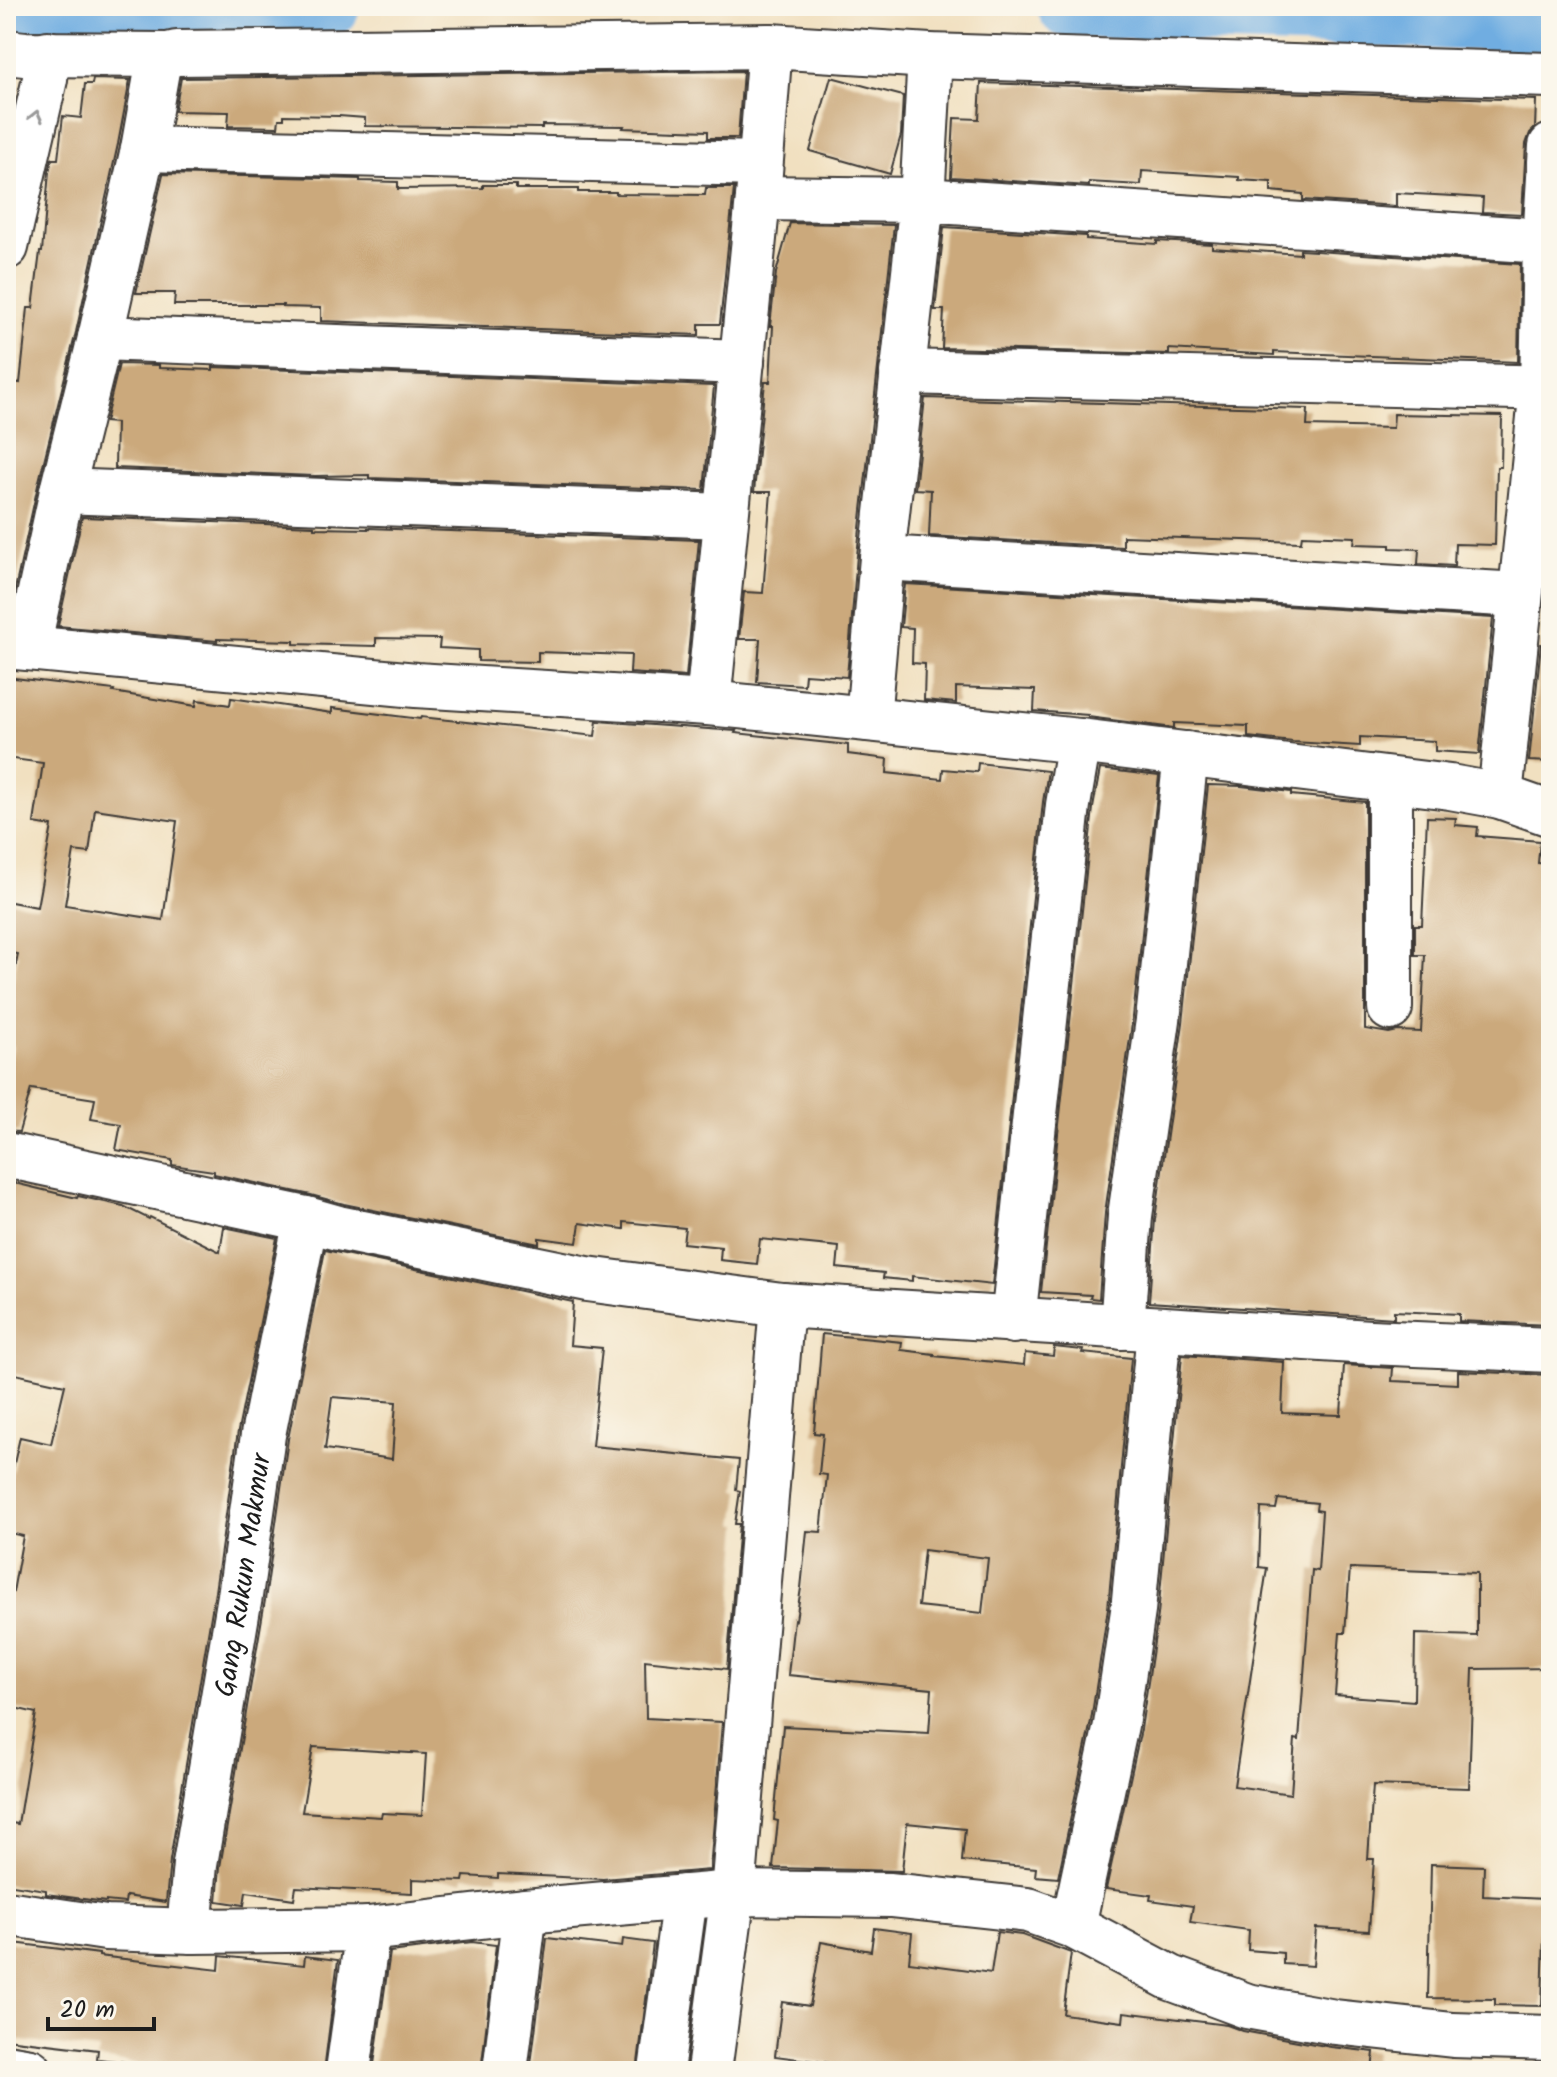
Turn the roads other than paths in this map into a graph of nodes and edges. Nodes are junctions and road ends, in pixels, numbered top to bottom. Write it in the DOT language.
graph roads {
  1 [pos="770,46"];
  2 [pos="27,52"];
  3 [pos="168,55"];
  4 [pos="930,56"];
  5 [pos="1551,75"];
  6 [pos="1551,146"];
  7 [pos="143,149"];
  8 [pos="758,181"];
  9 [pos="922,200"];
  10 [pos="1545,241"];
  11 [pos="6,247"];
  12 [pos="100,338"];
  13 [pos="742,362"];
  14 [pos="902,372"];
  15 [pos="1546,388"];
  16 [pos="62,491"];
  17 [pos="725,516"];
  18 [pos="882,558"];
  19 [pos="1520,595"];
  20 [pos="17,647"];
  21 [pos="708,703"];
  22 [pos="868,719"];
  23 [pos="1079,741"];
  24 [pos="1186,754"];
  25 [pos="1390,780"];
  26 [pos="1500,796"];
  27 [pos="1551,814"];
  28 [pos="1390,1008"];
  29 [pos="6,1155"];
  30 [pos="306,1219"];
  31 [pos="782,1305"];
  32 [pos="1013,1321"];
  33 [pos="1140,1328"];
  34 [pos="1551,1350"];
  35 [pos="733,1893"];
  36 [pos="685,1897"];
  37 [pos="525,1911"];
  38 [pos="6,1913"];
  39 [pos="1073,1926"];
  40 [pos="368,1929"];
  41 [pos="192,1931"];
  42 [pos="1551,2038"];
  43 [pos="6,2067"];
  44 [pos="30,2071"];
  45 [pos="348,2071"];
  46 [pos="505,2071"];
  47 [pos="661,2071"];
  48 [pos="709,2071"];
  1 -- 3 [label="street"];
  1 -- 4 [label="street"];
  1 -- 8 [label="street"];
  2 -- 3 [label="street"];
  11 -- 2 [label="street, one-way"];
  3 -- 7 [label="street"];
  4 -- 5 [label="street"];
  4 -- 9 [label="street"];
  6 -- 10 [label="street"];
  7 -- 8 [label="street"];
  7 -- 12 [label="street"];
  8 -- 9 [label="street"];
  8 -- 13 [label="street"];
  9 -- 10 [label="street"];
  9 -- 14 [label="street"];
  10 -- 15 [label="street"];
  12 -- 13 [label="street"];
  12 -- 16 [label="street"];
  13 -- 17 [label="street"];
  14 -- 15 [label="street"];
  14 -- 18 [label="street"];
  15 -- 19 [label="street"];
  16 -- 17 [label="street"];
  16 -- 20 [label="street"];
  17 -- 21 [label="street"];
  18 -- 19 [label="street"];
  18 -- 22 [label="street"];
  19 -- 26 [label="street"];
  20 -- 21 [label="street"];
  21 -- 22 [label="street"];
  22 -- 23 [label="street"];
  23 -- 24 [label="street"];
  23 -- 32 [label="street"];
  24 -- 25 [label="street"];
  24 -- 33 [label="street"];
  25 -- 26 [label="street"];
  25 -- 28 [label="street"];
  26 -- 27 [label="street"];
  29 -- 30 [label="street"];
  30 -- 31 [label="street"];
  30 -- 41 [label="street, Gang Rukun Makmur"];
  31 -- 32 [label="street"];
  31 -- 35 [label="street"];
  32 -- 33 [label="street"];
  33 -- 34 [label="street"];
  33 -- 39 [label="street"];
  35 -- 36 [label="street"];
  35 -- 39 [label="street"];
  35 -- 48 [label="street"];
  36 -- 37 [label="street"];
  36 -- 47 [label="street"];
  37 -- 40 [label="street"];
  37 -- 46 [label="street"];
  38 -- 41 [label="street"];
  39 -- 42 [label="street"];
  40 -- 41 [label="street"];
  40 -- 45 [label="street"];
  43 -- 44 [label="street"];
}
